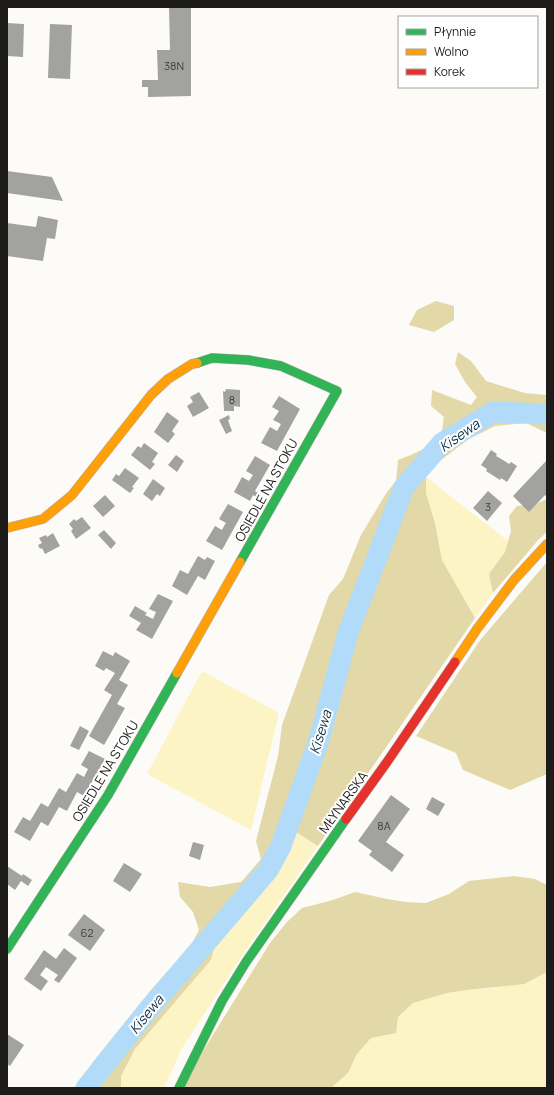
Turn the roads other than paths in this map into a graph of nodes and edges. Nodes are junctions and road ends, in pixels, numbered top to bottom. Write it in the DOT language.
graph roads {
  1 [pos="7,528"];
  2 [pos="547,544"];
  3 [pos="7,949"];
  4 [pos="179,1088"];
  1 -- 3 [label="street, OSIEDLE NA STOKU"];
  2 -- 4 [label="street, MŁYNARSKA"];
}
